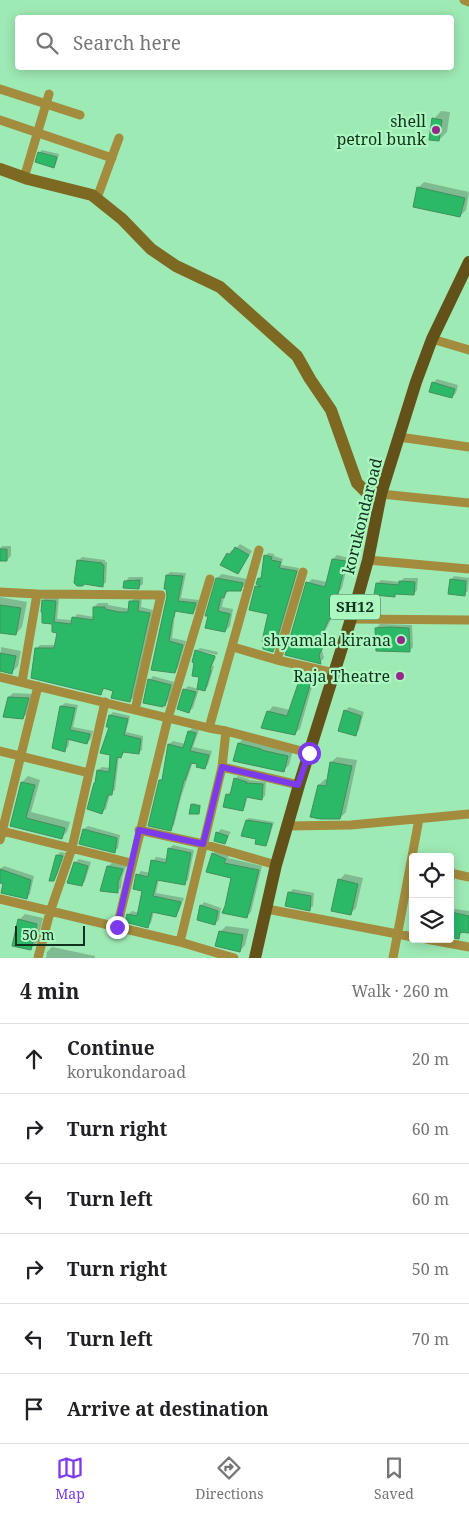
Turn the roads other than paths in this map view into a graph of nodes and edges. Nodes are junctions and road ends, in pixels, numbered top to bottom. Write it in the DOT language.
graph roads {
  1 [pos="464,0"];
  2 [pos="469,2"];
  3 [pos="0,89"];
  4 [pos="49,94"];
  5 [pos="46,104"];
  6 [pos="80,115"];
  7 [pos="0,120"];
  8 [pos="38,132"];
  9 [pos="119,138"];
  10 [pos="112,158"];
  11 [pos="0,169"];
  12 [pos="24,178"];
  13 [pos="97,198"];
  14 [pos="469,263"];
  15 [pos="432,339"];
  16 [pos="469,350"];
  17 [pos="399,437"];
  18 [pos="469,447"];
  19 [pos="381,494"];
  20 [pos="469,503"];
  21 [pos="259,550"];
  22 [pos="368,560"];
  23 [pos="469,569"];
  24 [pos="304,572"];
  25 [pos="210,579"];
  26 [pos="0,592"];
  27 [pos="37,594"];
  28 [pos="351,619"];
  29 [pos="469,620"];
  30 [pos="233,647"];
  31 [pos="277,660"];
  32 [pos="334,673"];
  33 [pos="0,676"];
  34 [pos="22,682"];
  35 [pos="38,686"];
  36 [pos="105,702"];
  37 [pos="135,710"];
  38 [pos="168,718"];
  39 [pos="209,728"];
  40 [pos="226,731"];
  41 [pos="0,751"];
  42 [pos="309,753"];
  43 [pos="21,756"];
  44 [pos="222,767"];
  45 [pos="89,773"];
  46 [pos="298,785"];
  47 [pos="469,814"];
  48 [pos="419,820"];
  49 [pos="288,826"];
  50 [pos="139,830"];
  51 [pos="1,836"];
  52 [pos="203,844"];
  53 [pos="72,848"];
  54 [pos="413,853"];
  55 [pos="131,863"];
  56 [pos="276,865"];
  57 [pos="454,874"];
  58 [pos="409,876"];
  59 [pos="469,877"];
  60 [pos="0,899"];
  61 [pos="267,909"];
  62 [pos="50,912"];
  63 [pos="117,927"];
  64 [pos="397,934"];
  65 [pos="409,936"];
  66 [pos="180,942"];
  67 [pos="448,943"];
  68 [pos="469,947"];
  69 [pos="38,958"];
  70 [pos="234,958"];
  71 [pos="255,958"];
  72 [pos="393,958"];
  1 -- 2 [label="street"];
  3 -- 5 [label="street"];
  4 -- 5 [label="street"];
  5 -- 6 [label="street"];
  5 -- 8 [label="street"];
  7 -- 8 [label="street"];
  8 -- 10 [label="street"];
  8 -- 12 [label="street"];
  9 -- 10 [label="street"];
  10 -- 13 [label="street"];
  11 -- 12 [label="main road"];
  12 -- 13 [label="main road"];
  13 -- 19 [label="main road"];
  14 -- 15 [label="main road, korukondaroad / SH12"];
  15 -- 16 [label="street"];
  15 -- 17 [label="main road, korukondaroad / SH12"];
  17 -- 18 [label="street"];
  17 -- 19 [label="main road, korukondaroad / SH12"];
  19 -- 20 [label="street"];
  19 -- 22 [label="main road, korukondaroad / SH12"];
  21 -- 30 [label="street"];
  22 -- 23 [label="street"];
  22 -- 28 [label="main road, korukondaroad / SH12"];
  24 -- 31 [label="street"];
  25 -- 38 [label="street"];
  26 -- 27 [label="street"];
  27 -- 34 [label="street"];
  27 -- 37 [label="street"];
  28 -- 29 [label="street"];
  28 -- 32 [label="main road, korukondaroad / SH12"];
  30 -- 31 [label="street"];
  30 -- 39 [label="street"];
  31 -- 32 [label="street"];
  32 -- 42 [label="main road, korukondaroad / SH12"];
  33 -- 34 [label="street"];
  34 -- 35 [label="street"];
  35 -- 36 [label="street"];
  35 -- 43 [label="street"];
  36 -- 37 [label="street"];
  36 -- 45 [label="street"];
  37 -- 38 [label="street"];
  38 -- 39 [label="street"];
  38 -- 50 [label="street"];
  39 -- 40 [label="street"];
  40 -- 42 [label="street"];
  40 -- 44 [label="street"];
  41 -- 43 [label="street"];
  42 -- 46 [label="main road, korukondaroad / SH12"];
  43 -- 45 [label="street"];
  43 -- 51 [label="street"];
  44 -- 46 [label="street"];
  44 -- 52 [label="street"];
  45 -- 53 [label="street"];
  46 -- 49 [label="main road, korukondaroad / SH12"];
  47 -- 48 [label="street"];
  48 -- 49 [label="street"];
  48 -- 54 [label="street"];
  49 -- 56 [label="main road, korukondaroad / SH12"];
  50 -- 52 [label="street"];
  50 -- 55 [label="street"];
  51 -- 53 [label="street"];
  52 -- 56 [label="street"];
  52 -- 66 [label="street"];
  53 -- 55 [label="street"];
  53 -- 62 [label="street"];
  55 -- 63 [label="street"];
  56 -- 61 [label="main road, korukondaroad / SH12"];
  57 -- 59 [label="street"];
  58 -- 64 [label="street"];
  60 -- 62 [label="street"];
  61 -- 64 [label="street"];
  61 -- 71 [label="main road, korukondaroad / SH12"];
  62 -- 63 [label="street"];
  62 -- 69 [label="street"];
  63 -- 66 [label="street"];
  64 -- 65 [label="street"];
  64 -- 72 [label="street"];
  66 -- 70 [label="street"];
  67 -- 68 [label="street"];
}
